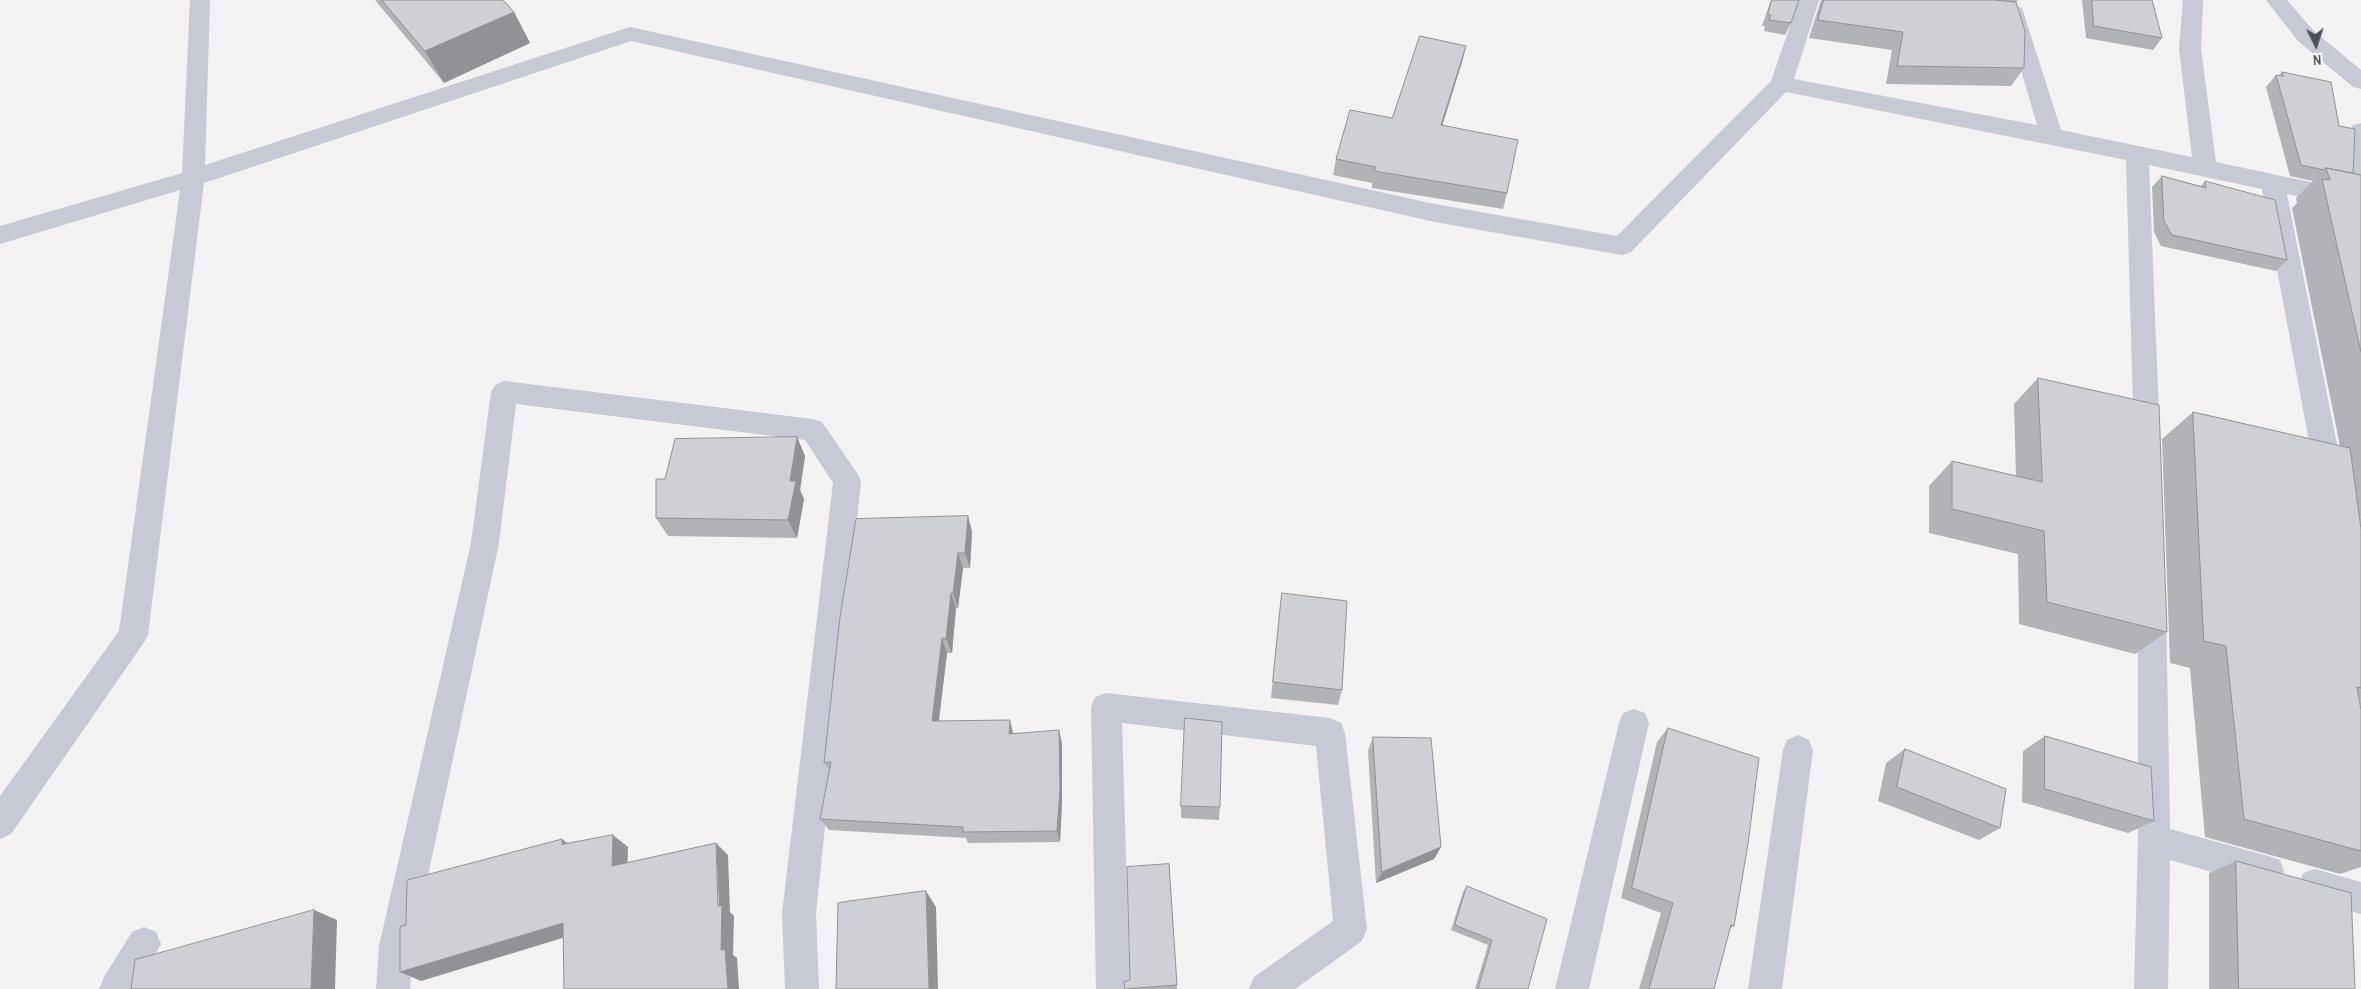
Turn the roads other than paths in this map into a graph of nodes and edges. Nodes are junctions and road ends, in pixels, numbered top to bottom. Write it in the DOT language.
graph roads {
  1 [pos="200,0"];
  2 [pos="1809,0"];
  3 [pos="2193,0"];
  4 [pos="2276,0"];
  5 [pos="1985,10"];
  6 [pos="2361,82"];
  7 [pos="1781,84"];
  8 [pos="2361,131"];
  9 [pos="2051,136"];
  10 [pos="2137,154"];
  11 [pos="2205,168"];
  12 [pos="193,178"];
  13 [pos="2274,183"];
  14 [pos="2358,201"];
  15 [pos="0,235"];
  16 [pos="2147,461"];
  17 [pos="2333,499"];
  18 [pos="2151,580"];
  19 [pos="1634,723"];
  20 [pos="1798,750"];
  21 [pos="0,823"];
  22 [pos="2154,840"];
  23 [pos="2361,898"];
  24 [pos="144,944"];
  25 [pos="116,989"];
  26 [pos="393,989"];
  27 [pos="802,989"];
  28 [pos="1113,989"];
  29 [pos="1266,989"];
  30 [pos="1572,989"];
  31 [pos="1765,989"];
  32 [pos="2151,989"];
  1 -- 12 [label="street"];
  2 -- 7 [label="street"];
  3 -- 11 [label="street"];
  4 -- 6 [label="street"];
  5 -- 9 [label="street"];
  7 -- 9 [label="street"];
  7 -- 12 [label="street"];
  8 -- 14 [label="street"];
  9 -- 10 [label="street"];
  10 -- 11 [label="street"];
  10 -- 16 [label="street"];
  11 -- 13 [label="street"];
  12 -- 15 [label="street"];
  12 -- 21 [label="street"];
  13 -- 14 [label="street"];
  13 -- 17 [label="street"];
  18 -- 22 [label="street"];
  19 -- 30 [label="street"];
  20 -- 31 [label="street"];
  22 -- 23 [label="street"];
  22 -- 32 [label="street"];
  24 -- 25 [label="street"];
  26 -- 27 [label="street"];
  28 -- 29 [label="street"];
}
